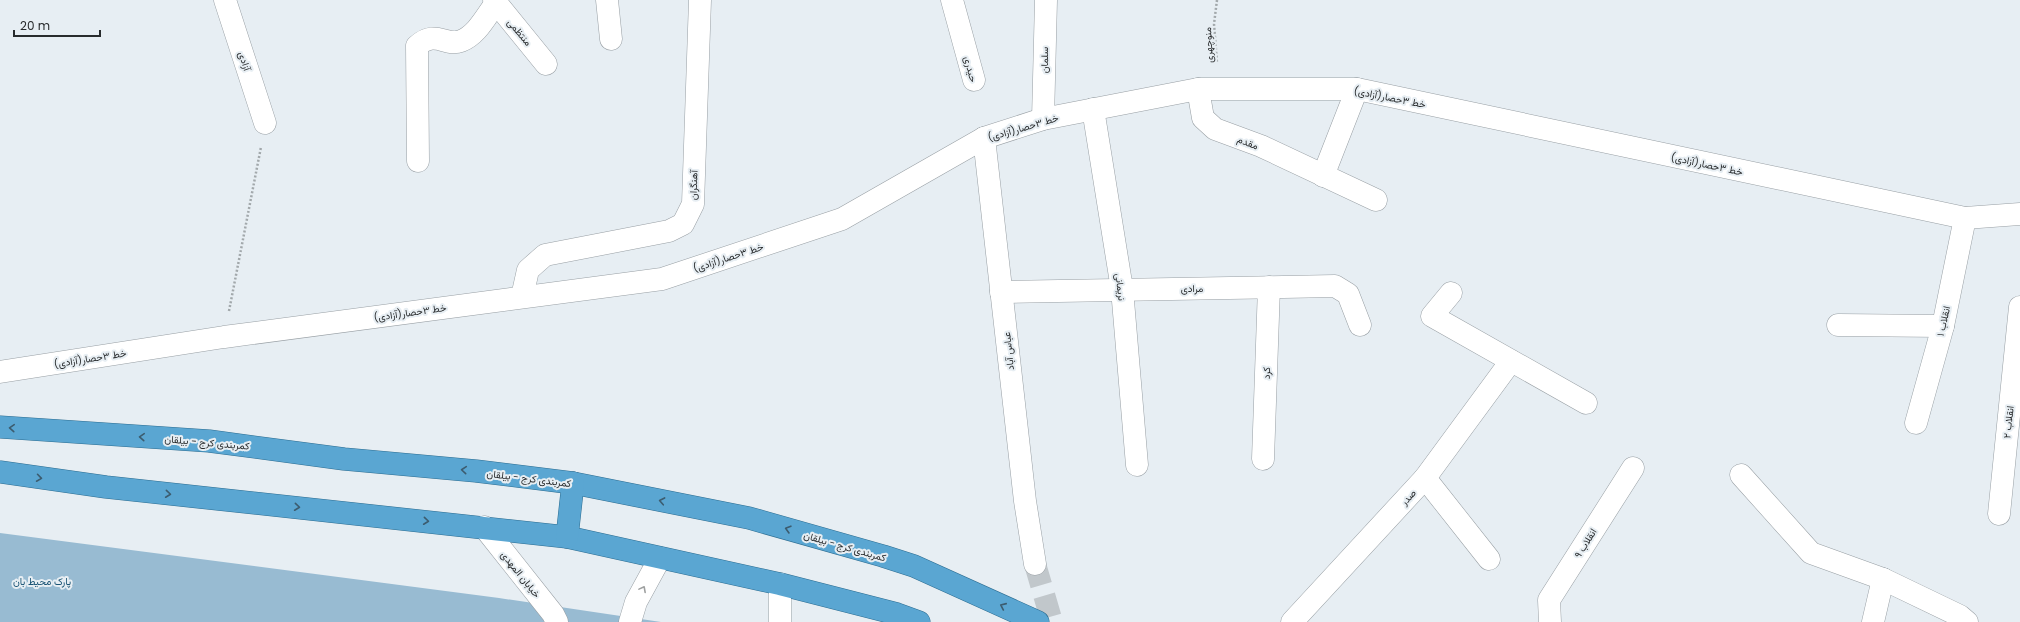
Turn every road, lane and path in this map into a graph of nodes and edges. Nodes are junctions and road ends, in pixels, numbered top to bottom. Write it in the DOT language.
graph roads {
  1 [pos="225,0"];
  2 [pos="607,0"];
  3 [pos="700,0"];
  4 [pos="952,0"];
  5 [pos="1046,0"];
  6 [pos="1217,0"];
  7 [pos="495,1"];
  8 [pos="611,39"];
  9 [pos="546,64"];
  10 [pos="974,80"];
  11 [pos="1208,89"];
  12 [pos="1357,89"];
  13 [pos="1093,109"];
  14 [pos="1043,119"];
  15 [pos="265,123"];
  16 [pos="984,138"];
  17 [pos="418,161"];
  18 [pos="1323,176"];
  19 [pos="1376,200"];
  20 [pos="2020,214"];
  21 [pos="1965,218"];
  22 [pos="1269,287"];
  23 [pos="1122,289"];
  24 [pos="1001,292"];
  25 [pos="1451,293"];
  26 [pos="522,297"];
  27 [pos="2020,307"];
  28 [pos="1360,325"];
  29 [pos="1838,326"];
  30 [pos="1943,326"];
  31 [pos="224,337"];
  32 [pos="1511,361"];
  33 [pos="0,372"];
  34 [pos="1586,403"];
  35 [pos="1916,423"];
  36 [pos="0,426"];
  37 [pos="1263,459"];
  38 [pos="1137,465"];
  39 [pos="1632,468"];
  40 [pos="0,472"];
  41 [pos="1741,475"];
  42 [pos="1425,478"];
  43 [pos="572,483"];
  44 [pos="1999,514"];
  45 [pos="484,527"];
  46 [pos="567,537"];
  47 [pos="660,558"];
  48 [pos="1489,559"];
  49 [pos="1035,564"];
  50 [pos="1883,578"];
  51 [pos="780,584"];
  52 [pos="556,622"];
  53 [pos="630,622"];
  54 [pos="780,622"];
  55 [pos="919,622"];
  56 [pos="1038,622"];
  57 [pos="1292,622"];
  58 [pos="1550,622"];
  59 [pos="1873,622"];
  60 [pos="1967,622"];
  1 -- 15 [label="street, آزادی"];
  2 -- 8 [label="street"];
  3 -- 26 [label="street, آهنگران"];
  4 -- 10 [label="street, حیدری"];
  5 -- 14 [label="street, سلمان"];
  6 -- 11 [label="path, منوچهری"];
  7 -- 9 [label="street, منتظمی"];
  7 -- 17 [label="street"];
  11 -- 12 [label="street, خط ۳حصار(آزادی)"];
  11 -- 13 [label="street, خط ۳حصار(آزادی)"];
  11 -- 18 [label="street, مقدم"];
  12 -- 18 [label="street"];
  12 -- 21 [label="street, خط ۳حصار(آزادی)"];
  13 -- 14 [label="street, خط ۳حصار(آزادی)"];
  13 -- 23 [label="street, نریمانی"];
  14 -- 16 [label="street, خط ۳حصار(آزادی)"];
  15 -- 31 [label="path"];
  16 -- 24 [label="street, عباس آباد"];
  16 -- 26 [label="street, خط ۳حصار(آزادی)"];
  18 -- 19 [label="street, مقدم"];
  20 -- 21 [label="street, خط ۳حصار(آزادی)"];
  21 -- 30 [label="street, انقلاب ۱"];
  22 -- 23 [label="street, مرادی"];
  22 -- 28 [label="street, مرادی"];
  22 -- 37 [label="street, کرد"];
  23 -- 24 [label="street, مرادی"];
  23 -- 38 [label="street, نریمانی"];
  24 -- 49 [label="street, عباس آباد"];
  25 -- 32 [label="street"];
  26 -- 31 [label="street, خط ۳حصار(آزادی)"];
  27 -- 44 [label="street, انقلاب ۲"];
  29 -- 30 [label="street"];
  30 -- 35 [label="street, انقلاب ۱"];
  31 -- 33 [label="street, خط ۳حصار(آزادی)"];
  32 -- 34 [label="street"];
  32 -- 42 [label="street, صدر"];
  43 -- 36 [label="highway, کمربندی کرج - بیلقان, one-way"];
  39 -- 58 [label="street, انقلاب ۹"];
  40 -- 45 [label="highway, one-way"];
  41 -- 50 [label="street"];
  42 -- 48 [label="street"];
  42 -- 57 [label="street, صدر"];
  43 -- 46 [label="highway"];
  56 -- 43 [label="highway, کمربندی کرج - بیلقان, one-way"];
  45 -- 46 [label="highway"];
  45 -- 52 [label="street, خیابان المهدی"];
  46 -- 47 [label="highway"];
  47 -- 51 [label="highway"];
  53 -- 47 [label="street, one-way"];
  50 -- 59 [label="street"];
  50 -- 60 [label="street"];
  51 -- 54 [label="street"];
  51 -- 55 [label="highway"];
}
